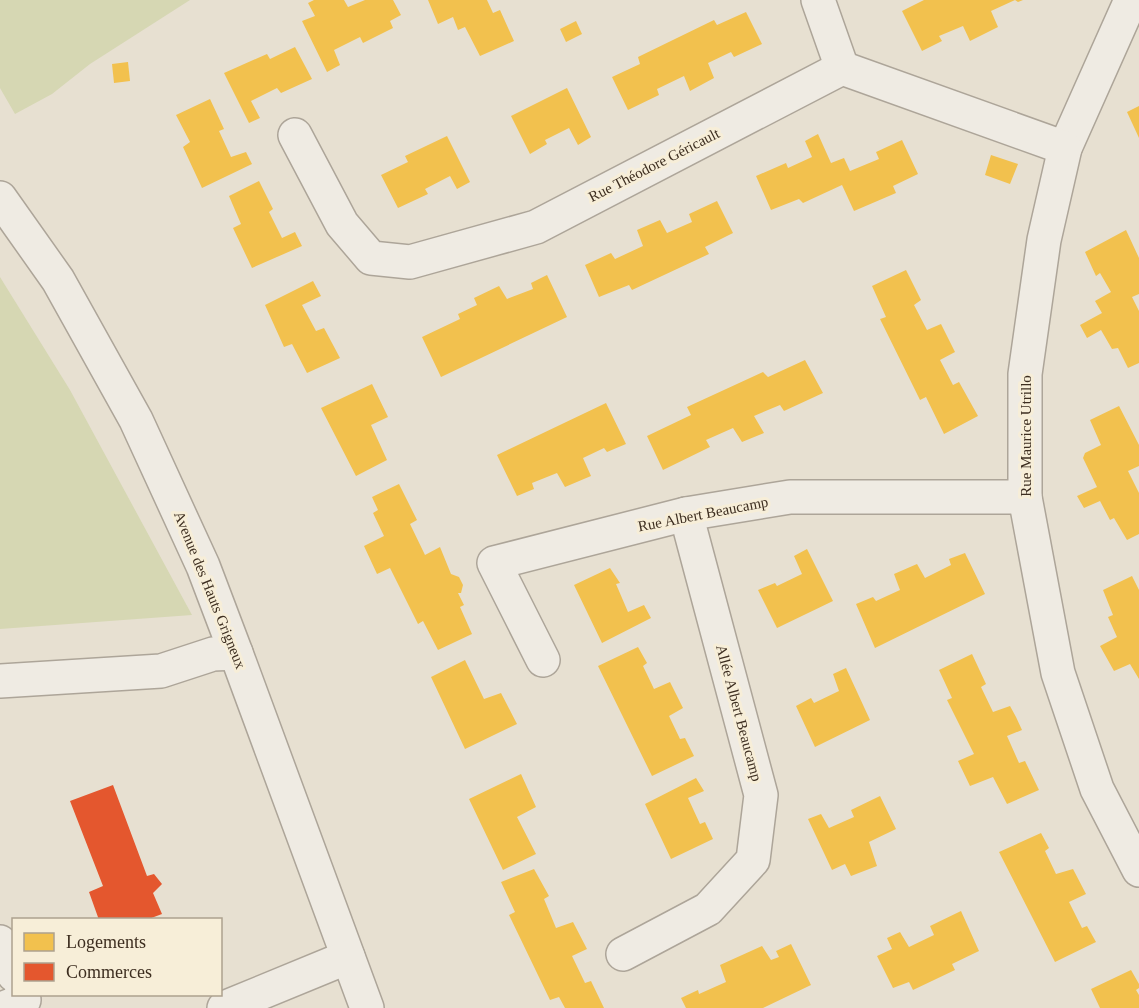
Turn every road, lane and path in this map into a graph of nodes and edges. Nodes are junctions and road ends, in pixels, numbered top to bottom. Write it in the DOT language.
graph roads {
  1 [pos="818,0"];
  2 [pos="1131,0"];
  3 [pos="842,68"];
  4 [pos="295,135"];
  5 [pos="1065,148"];
  6 [pos="0,198"];
  7 [pos="1025,497"];
  8 [pos="686,514"];
  9 [pos="237,653"];
  10 [pos="543,660"];
  11 [pos="0,681"];
  12 [pos="1139,870"];
  13 [pos="0,942"];
  14 [pos="623,954"];
  15 [pos="348,957"];
  16 [pos="12,970"];
  17 [pos="22,996"];
  18 [pos="231,1007"];
  19 [pos="4,1008"];
  20 [pos="366,1008"];
  1 -- 3 [label="street"];
  2 -- 5 [label="street, Rue Maurice Utrillo"];
  3 -- 4 [label="street, Rue Théodore Géricault"];
  3 -- 5 [label="street"];
  5 -- 7 [label="street, Rue Maurice Utrillo"];
  6 -- 9 [label="street, Avenue des Hauts Grigneux"];
  7 -- 8 [label="street, Rue Albert Beaucamp"];
  7 -- 12 [label="street, Rue Maurice Utrillo"];
  8 -- 10 [label="street, Rue Albert Beaucamp"];
  8 -- 14 [label="street, Allée Albert Beaucamp"];
  9 -- 11 [label="street"];
  9 -- 15 [label="street, Avenue des Hauts Grigneux"];
  13 -- 16 [label="street"];
  15 -- 18 [label="street"];
  15 -- 20 [label="street, Avenue des Hauts Grigneux"];
  17 -- 19 [label="street"];
}
